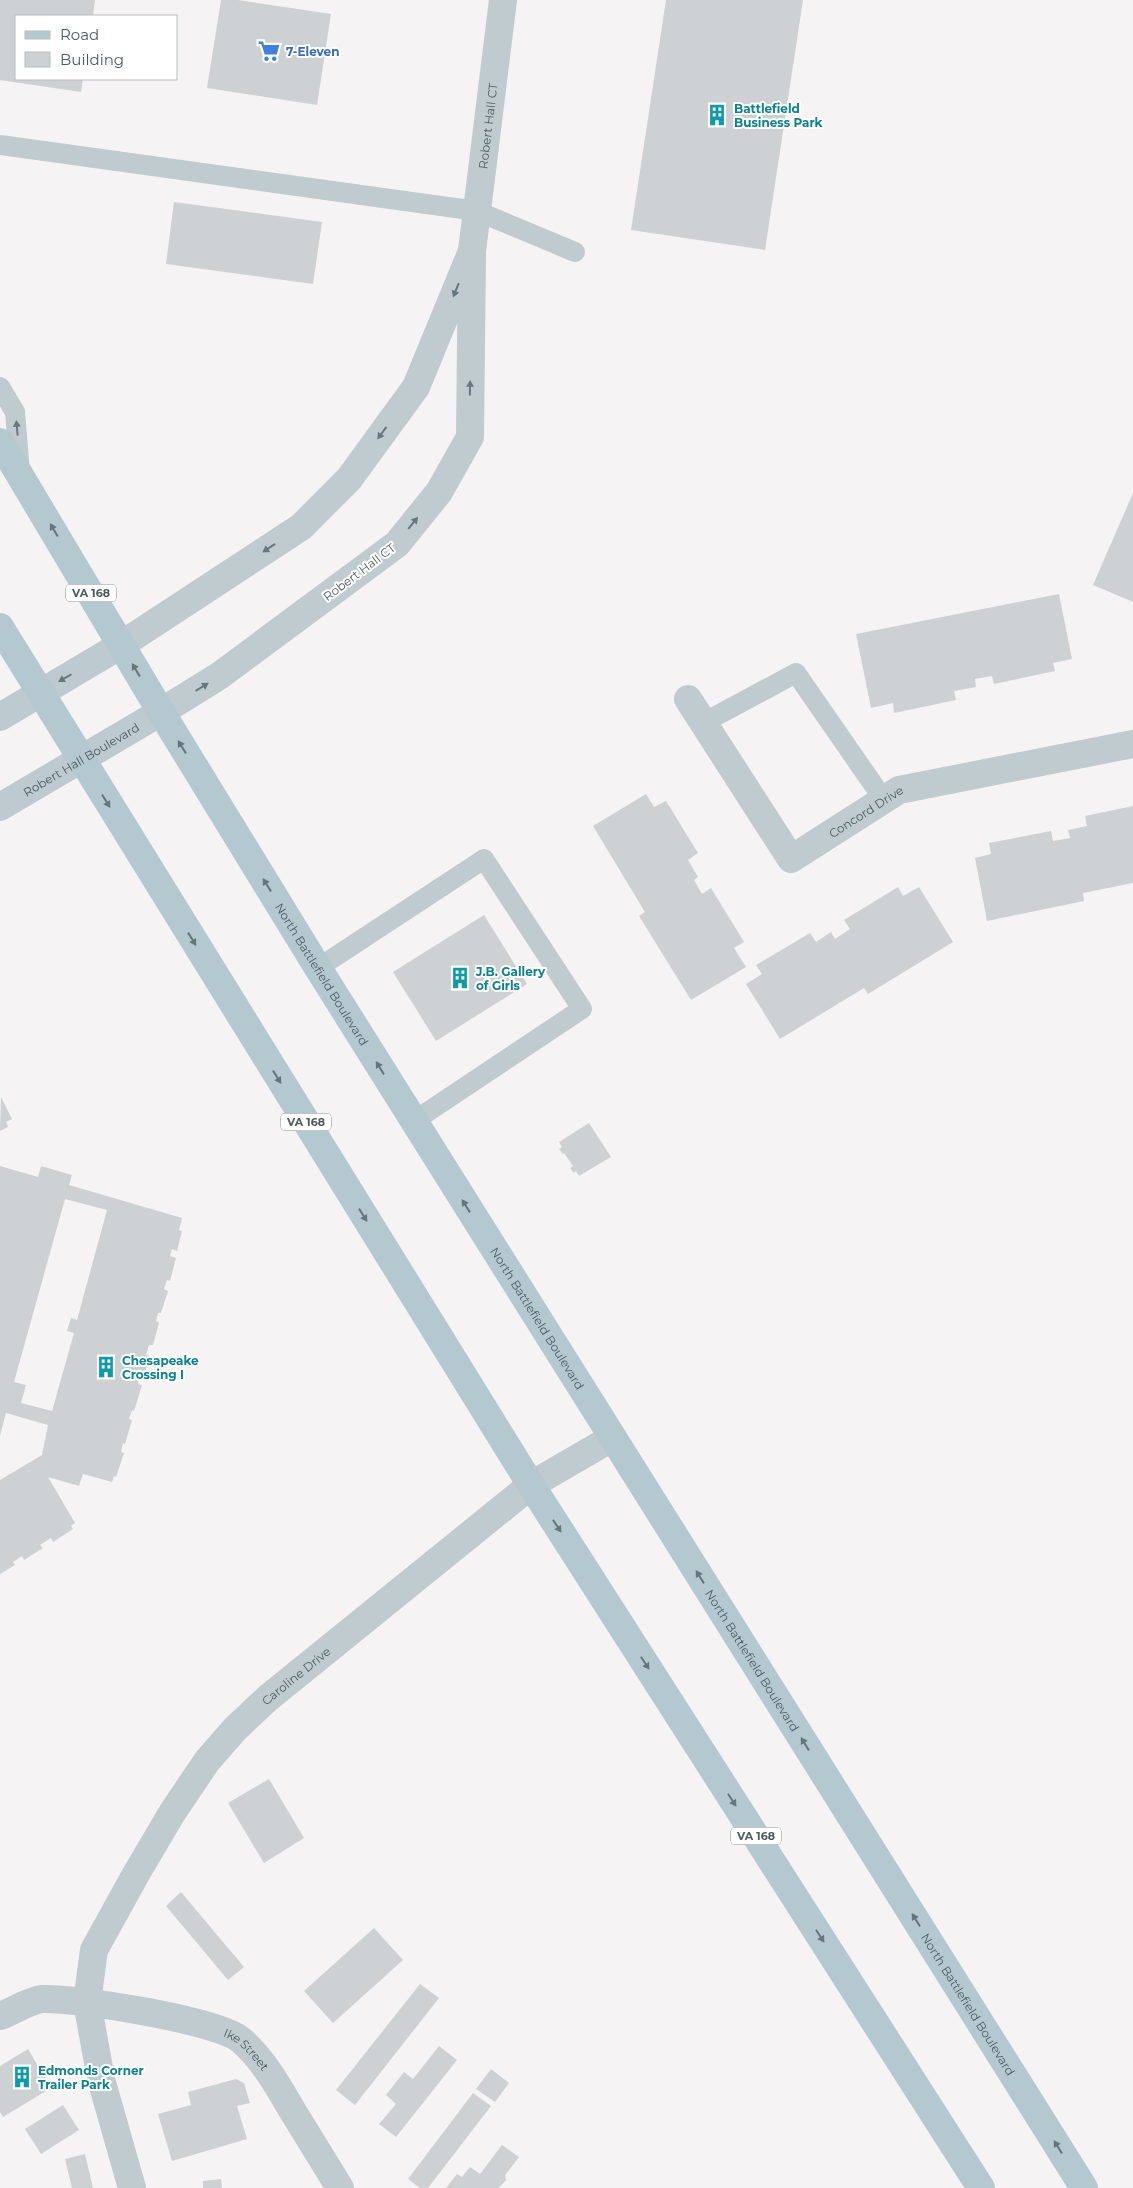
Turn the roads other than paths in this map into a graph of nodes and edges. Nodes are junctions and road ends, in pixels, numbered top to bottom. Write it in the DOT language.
graph roads {
  1 [pos="502,0"];
  2 [pos="0,145"];
  3 [pos="477,211"];
  4 [pos="472,250"];
  5 [pos="575,252"];
  6 [pos="0,387"];
  7 [pos="0,442"];
  8 [pos="21,474"];
  9 [pos="0,628"];
  10 [pos="121,645"];
  11 [pos="40,692"];
  12 [pos="688,699"];
  13 [pos="161,712"];
  14 [pos="0,717"];
  15 [pos="703,722"];
  16 [pos="1133,744"];
  17 [pos="80,759"];
  18 [pos="884,800"];
  19 [pos="0,807"];
  20 [pos="318,968"];
  21 [pos="414,1121"];
  22 [pos="612,1438"];
  23 [pos="531,1485"];
  24 [pos="87,2002"];
  25 [pos="0,2016"];
  26 [pos="132,2188"];
  27 [pos="340,2188"];
  28 [pos="980,2188"];
  29 [pos="1084,2188"];
  1 -- 3 [label="street, Robert Hall CT"];
  2 -- 3 [label="lane"];
  3 -- 4 [label="street, Robert Hall CT"];
  3 -- 5 [label="lane"];
  4 -- 10 [label="street, Robert Hall CT, one-way"];
  13 -- 4 [label="street, Robert Hall CT, one-way"];
  8 -- 6 [label="lane, one-way"];
  7 -- 8 [label="main road, North Battlefield Boulevard / VA 168"];
  10 -- 8 [label="main road, North Battlefield Boulevard / VA 168, one-way"];
  9 -- 11 [label="main road, VA 168"];
  10 -- 11 [label="street, one-way"];
  13 -- 10 [label="main road, North Battlefield Boulevard / VA 168, one-way"];
  11 -- 14 [label="street"];
  11 -- 17 [label="main road, VA 168"];
  12 -- 15 [label="street, Concord Drive"];
  13 -- 17 [label="street, Robert Hall Boulevard"];
  20 -- 13 [label="main road, North Battlefield Boulevard / VA 168, one-way"];
  15 -- 18 [label="lane"];
  15 -- 18 [label="street, Concord Drive"];
  16 -- 18 [label="street, Concord Drive"];
  17 -- 19 [label="street, Robert Hall Boulevard"];
  17 -- 23 [label="main road, VA 168, one-way"];
  21 -- 20 [label="main road, North Battlefield Boulevard / VA 168, one-way"];
  20 -- 21 [label="lane"];
  22 -- 21 [label="main road, North Battlefield Boulevard / VA 168, one-way"];
  22 -- 23 [label="street, Caroline Drive"];
  29 -- 22 [label="main road, North Battlefield Boulevard / VA 168, one-way"];
  23 -- 24 [label="street, Caroline Drive"];
  23 -- 28 [label="main road, VA 168, one-way"];
  24 -- 25 [label="street, Ike Street"];
  24 -- 26 [label="street"];
  24 -- 27 [label="street, Ike Street"];
}
